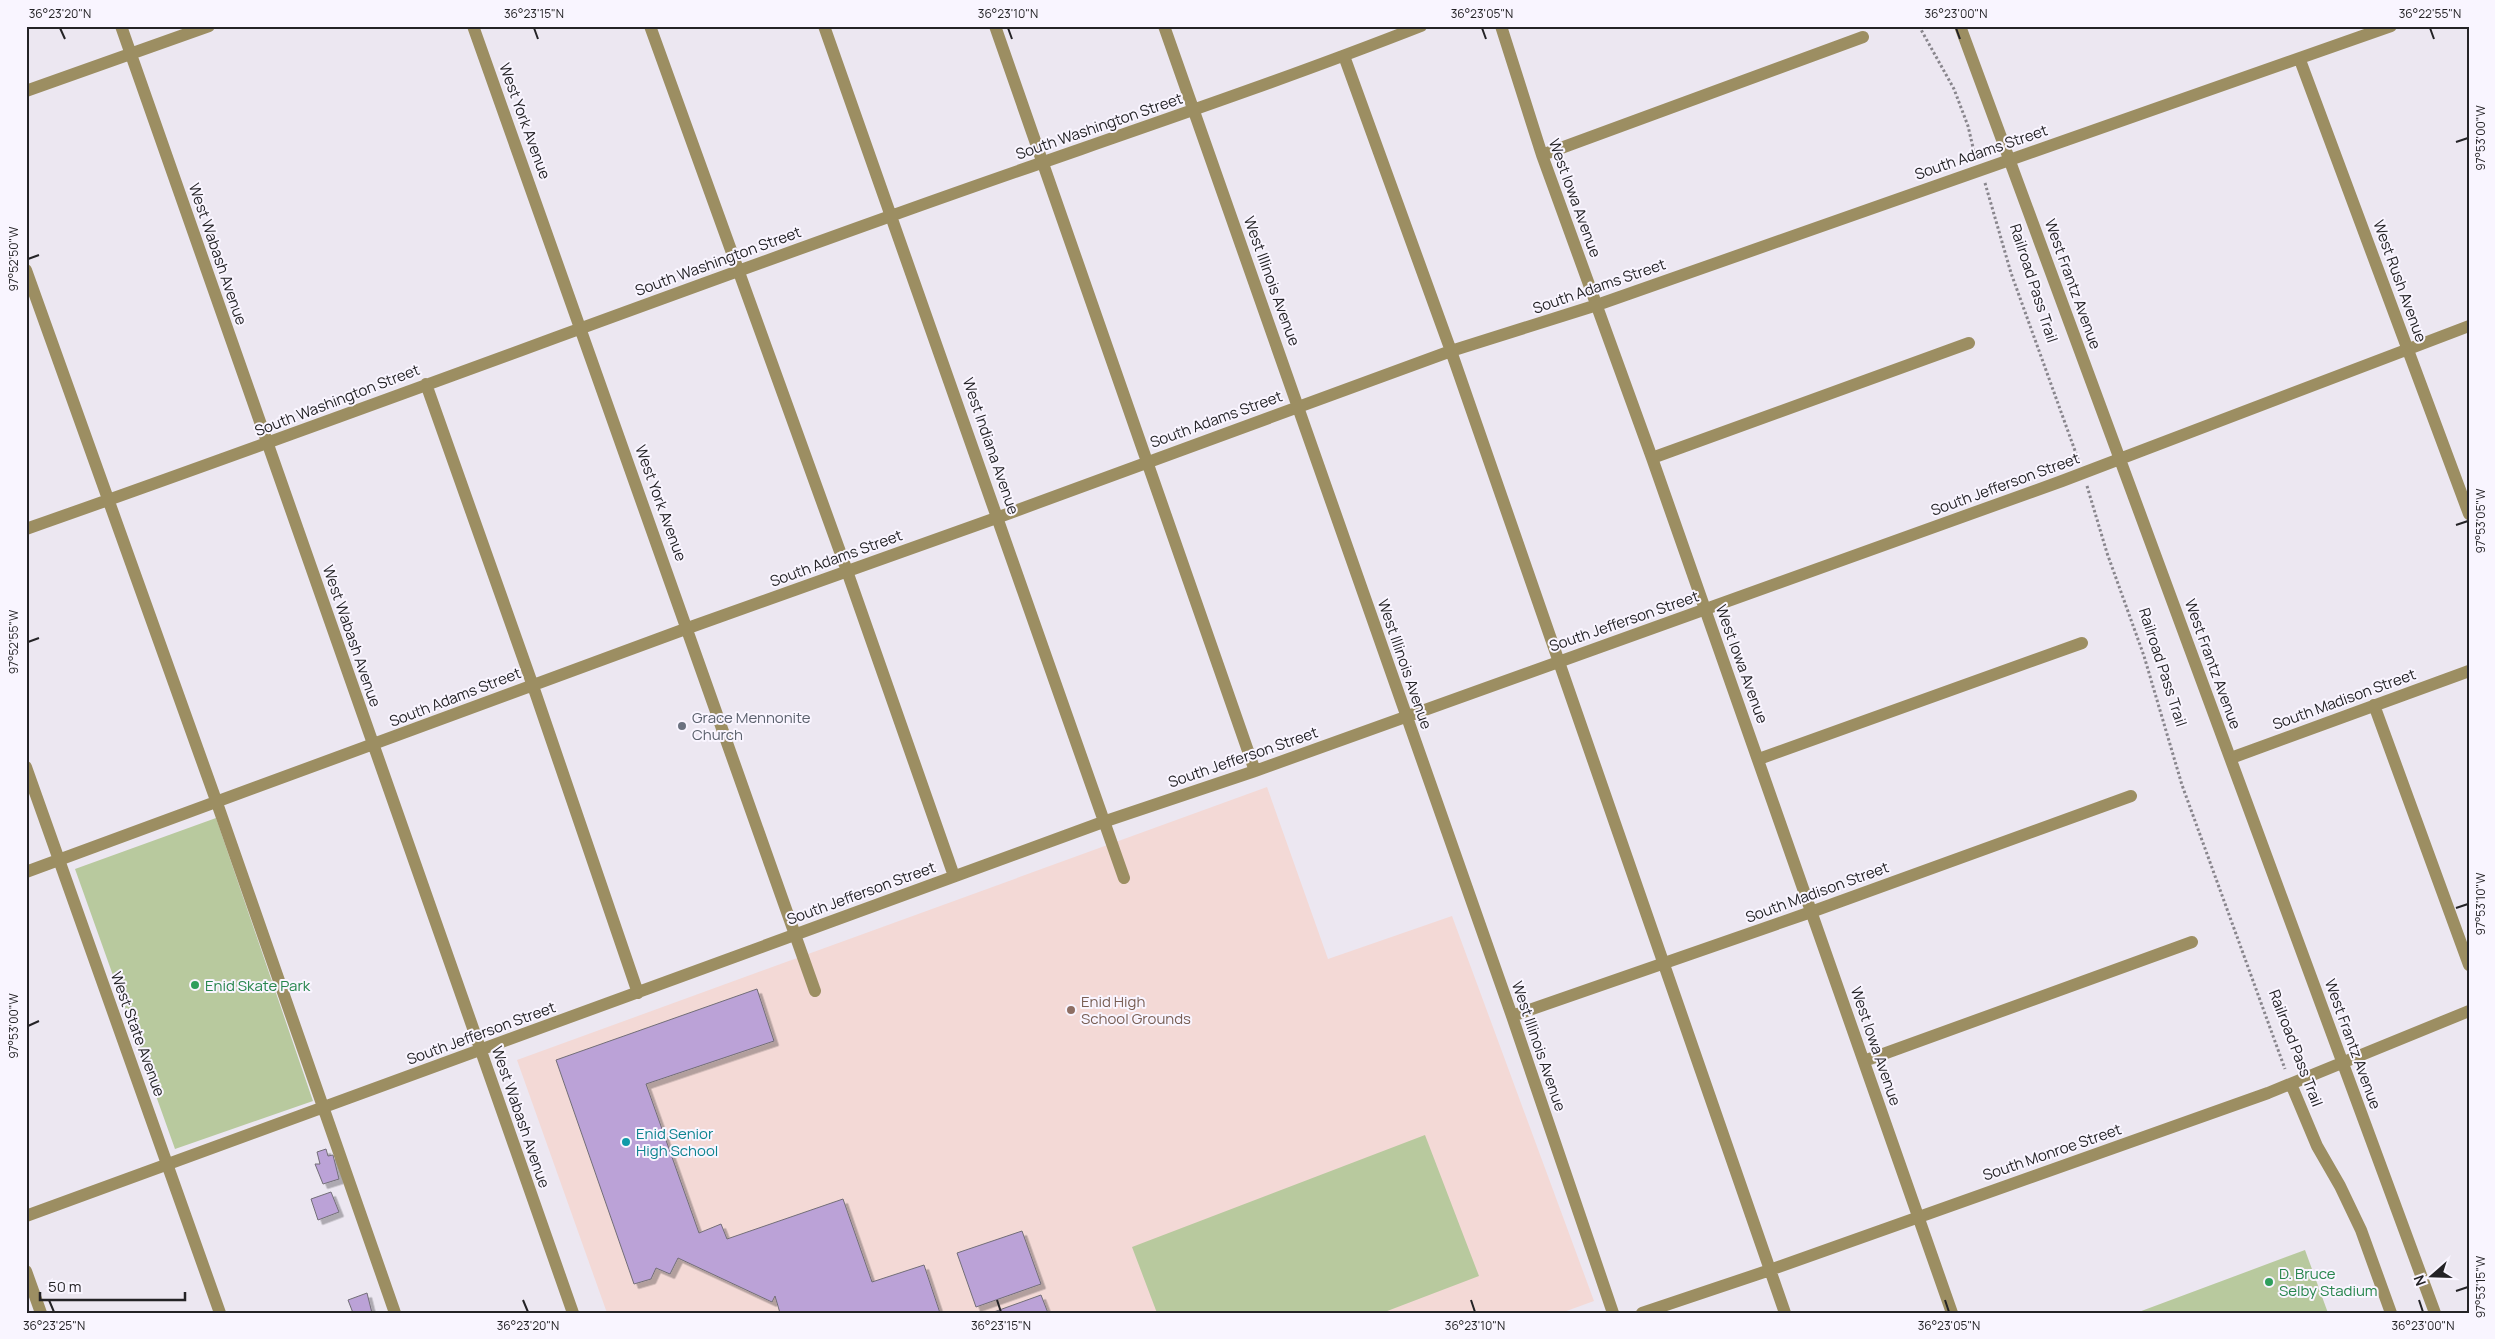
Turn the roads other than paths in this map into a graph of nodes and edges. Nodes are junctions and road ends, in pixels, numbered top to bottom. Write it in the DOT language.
graph roads {
  1 [pos="121,26"];
  2 [pos="210,26"];
  3 [pos="473,26"];
  4 [pos="650,26"];
  5 [pos="824,26"];
  6 [pos="995,26"];
  7 [pos="1164,26"];
  8 [pos="1421,26"];
  9 [pos="1501,26"];
  10 [pos="1960,26"];
  11 [pos="2391,26"];
  12 [pos="1862,37"];
  13 [pos="132,55"];
  14 [pos="1344,56"];
  15 [pos="2300,60"];
  16 [pos="26,90"];
  17 [pos="1194,110"];
  18 [pos="1542,155"];
  19 [pos="2009,160"];
  20 [pos="1043,163"];
  21 [pos="892,215"];
  22 [pos="26,270"];
  23 [pos="738,271"];
  24 [pos="1597,305"];
  25 [pos="2469,326"];
  26 [pos="581,328"];
  27 [pos="1969,343"];
  28 [pos="2408,348"];
  29 [pos="1451,351"];
  30 [pos="426,384"];
  31 [pos="1300,406"];
  32 [pos="267,444"];
  33 [pos="1652,458"];
  34 [pos="2121,459"];
  35 [pos="1147,463"];
  36 [pos="110,500"];
  37 [pos="2468,507"];
  38 [pos="999,517"];
  39 [pos="26,529"];
  40 [pos="847,571"];
  41 [pos="1705,610"];
  42 [pos="688,628"];
  43 [pos="2082,643"];
  44 [pos="1557,662"];
  45 [pos="2469,671"];
  46 [pos="533,686"];
  47 [pos="2374,705"];
  48 [pos="1406,715"];
  49 [pos="373,746"];
  50 [pos="2231,758"];
  51 [pos="1759,760"];
  52 [pos="26,767"];
  53 [pos="1255,771"];
  54 [pos="2131,796"];
  55 [pos="217,803"];
  56 [pos="1104,822"];
  57 [pos="59,862"];
  58 [pos="26,872"];
  59 [pos="954,876"];
  60 [pos="1124,878"];
  61 [pos="1811,912"];
  62 [pos="795,934"];
  63 [pos="2192,942"];
  64 [pos="1664,964"];
  65 [pos="2469,965"];
  66 [pos="815,991"];
  67 [pos="638,993"];
  68 [pos="2469,1011"];
  69 [pos="1512,1016"];
  70 [pos="481,1051"];
  71 [pos="1864,1061"];
  72 [pos="2343,1062"];
  73 [pos="2291,1084"];
  74 [pos="324,1108"];
  75 [pos="168,1165"];
  76 [pos="26,1216"];
  77 [pos="1918,1216"];
  78 [pos="1770,1270"];
  79 [pos="26,1271"];
  80 [pos="41,1313"];
  81 [pos="220,1313"];
  82 [pos="396,1313"];
  83 [pos="572,1313"];
  84 [pos="1613,1313"];
  85 [pos="1642,1313"];
  86 [pos="1785,1313"];
  87 [pos="1952,1313"];
  88 [pos="2391,1313"];
  89 [pos="2434,1313"];
  1 -- 13 [label="street, West Wabash Avenue"];
  2 -- 13 [label="street"];
  3 -- 26 [label="street, West York Avenue"];
  4 -- 23 [label="street"];
  5 -- 21 [label="street, West Indiana Avenue"];
  6 -- 20 [label="street"];
  7 -- 17 [label="street, West Illinois Avenue"];
  8 -- 14 [label="street, South Washington Street"];
  9 -- 18 [label="street, West Iowa Avenue"];
  10 -- 19 [label="street, West Frantz Avenue"];
  11 -- 15 [label="street, South Adams Street"];
  12 -- 18 [label="street"];
  13 -- 16 [label="street"];
  13 -- 32 [label="street, West Wabash Avenue"];
  14 -- 17 [label="street, South Washington Street"];
  14 -- 29 [label="street"];
  15 -- 19 [label="street, South Adams Street"];
  15 -- 28 [label="street, West Rush Avenue"];
  17 -- 20 [label="street, South Washington Street"];
  17 -- 31 [label="street, West Illinois Avenue"];
  18 -- 24 [label="street, West Iowa Avenue"];
  19 -- 24 [label="street, South Adams Street"];
  19 -- 34 [label="street, West Frantz Avenue"];
  20 -- 21 [label="street, South Washington Street"];
  20 -- 35 [label="street"];
  21 -- 23 [label="street, South Washington Street"];
  21 -- 38 [label="street, West Indiana Avenue"];
  22 -- 36 [label="street"];
  23 -- 26 [label="street, South Washington Street"];
  23 -- 40 [label="street"];
  24 -- 29 [label="street, South Adams Street"];
  24 -- 33 [label="street, West Iowa Avenue"];
  25 -- 28 [label="street, South Jefferson Street"];
  26 -- 30 [label="street, South Washington Street"];
  26 -- 42 [label="street, West York Avenue"];
  27 -- 33 [label="street"];
  28 -- 34 [label="street, South Jefferson Street"];
  28 -- 37 [label="street, West Rush Avenue"];
  29 -- 31 [label="street, South Adams Street"];
  29 -- 44 [label="street"];
  30 -- 32 [label="street, South Washington Street"];
  30 -- 46 [label="street"];
  31 -- 35 [label="street, South Adams Street"];
  31 -- 48 [label="street, West Illinois Avenue"];
  32 -- 36 [label="street, South Washington Street"];
  32 -- 49 [label="street, West Wabash Avenue"];
  33 -- 41 [label="street, West Iowa Avenue"];
  34 -- 41 [label="street, South Jefferson Street"];
  34 -- 50 [label="street, West Frantz Avenue"];
  35 -- 38 [label="street, South Adams Street"];
  35 -- 53 [label="street"];
  36 -- 39 [label="street, South Washington Street"];
  36 -- 55 [label="street"];
  38 -- 40 [label="street, South Adams Street"];
  38 -- 56 [label="street, West Indiana Avenue"];
  40 -- 42 [label="street, South Adams Street"];
  40 -- 59 [label="street"];
  41 -- 44 [label="street, South Jefferson Street"];
  41 -- 51 [label="street, West Iowa Avenue"];
  42 -- 46 [label="street, South Adams Street"];
  42 -- 62 [label="street, West York Avenue"];
  43 -- 51 [label="street"];
  44 -- 48 [label="street, South Jefferson Street"];
  44 -- 64 [label="street"];
  45 -- 47 [label="street, South Madison Street"];
  46 -- 49 [label="street, South Adams Street"];
  46 -- 67 [label="street"];
  47 -- 50 [label="street, South Madison Street"];
  47 -- 65 [label="street"];
  48 -- 53 [label="street, South Jefferson Street"];
  48 -- 69 [label="street, West Illinois Avenue"];
  49 -- 55 [label="street, South Adams Street"];
  49 -- 70 [label="street, West Wabash Avenue"];
  50 -- 72 [label="street, West Frantz Avenue"];
  51 -- 61 [label="street, West Iowa Avenue"];
  52 -- 57 [label="street, West State Avenue"];
  53 -- 56 [label="street, South Jefferson Street"];
  54 -- 61 [label="street, South Madison Street"];
  55 -- 57 [label="street, South Adams Street"];
  55 -- 74 [label="street"];
  56 -- 59 [label="street, South Jefferson Street"];
  56 -- 60 [label="street, West Indiana Avenue"];
  57 -- 58 [label="street, South Adams Street"];
  57 -- 75 [label="street, West State Avenue"];
  59 -- 62 [label="street, South Jefferson Street"];
  61 -- 64 [label="street, South Madison Street"];
  61 -- 71 [label="street, West Iowa Avenue"];
  62 -- 66 [label="street, West York Avenue"];
  62 -- 67 [label="street, South Jefferson Street"];
  63 -- 71 [label="street"];
  64 -- 69 [label="street, South Madison Street"];
  64 -- 78 [label="street"];
  67 -- 70 [label="street, South Jefferson Street"];
  68 -- 72 [label="street, South Monroe Street"];
  69 -- 84 [label="street, West Illinois Avenue"];
  70 -- 74 [label="street, South Jefferson Street"];
  70 -- 83 [label="street, West Wabash Avenue"];
  71 -- 77 [label="street, West Iowa Avenue"];
  72 -- 73 [label="street, South Monroe Street"];
  72 -- 89 [label="street, West Frantz Avenue"];
  73 -- 77 [label="street, South Monroe Street"];
  73 -- 88 [label="street, Railroad Pass Trail"];
  74 -- 75 [label="street, South Jefferson Street"];
  74 -- 82 [label="street"];
  75 -- 76 [label="street, South Jefferson Street"];
  75 -- 81 [label="street, West State Avenue"];
  77 -- 78 [label="street, South Monroe Street"];
  77 -- 87 [label="street, West Iowa Avenue"];
  78 -- 85 [label="street, South Monroe Street"];
  78 -- 86 [label="street"];
  79 -- 80 [label="street"];
}
